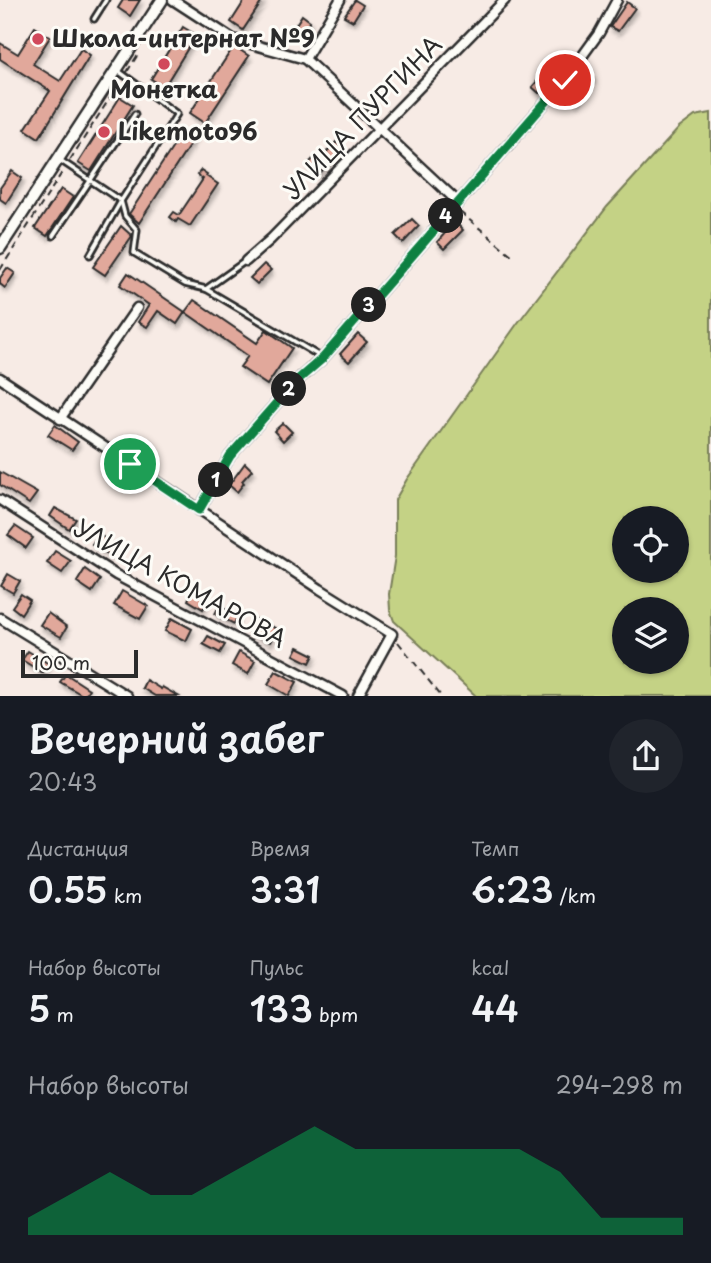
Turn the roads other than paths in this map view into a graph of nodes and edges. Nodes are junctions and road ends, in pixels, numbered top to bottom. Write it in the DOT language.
graph roads {
  1 [pos="106,0"];
  2 [pos="162,0"];
  3 [pos="173,0"];
  4 [pos="340,0"];
  5 [pos="505,0"];
  6 [pos="617,0"];
  7 [pos="94,19"];
  8 [pos="305,59"];
  9 [pos="120,73"];
  10 [pos="135,114"];
  11 [pos="379,127"];
  12 [pos="63,162"];
  13 [pos="89,179"];
  14 [pos="121,201"];
  15 [pos="456,204"];
  16 [pos="53,236"];
  17 [pos="0,248"];
  18 [pos="90,255"];
  19 [pos="246,261"];
  20 [pos="206,289"];
  21 [pos="137,308"];
  22 [pos="323,358"];
  23 [pos="0,378"];
  24 [pos="60,419"];
  25 [pos="0,500"];
  26 [pos="199,510"];
  27 [pos="0,618"];
  28 [pos="127,696"];
  29 [pos="343,696"];
  30 [pos="358,696"];
  1 -- 7 [label="lane"];
  2 -- 9 [label="street"];
  3 -- 8 [label="street"];
  4 -- 8 [label="street"];
  5 -- 11 [label="street, УЛИЦА ПУРГИНА"];
  6 -- 15 [label="street"];
  8 -- 11 [label="street"];
  9 -- 12 [label="street"];
  9 -- 14 [label="lane"];
  10 -- 13 [label="lane"];
  11 -- 15 [label="street"];
  11 -- 19 [label="street, УЛИЦА ПУРГИНА"];
  12 -- 13 [label="lane"];
  12 -- 17 [label="street"];
  13 -- 14 [label="lane"];
  13 -- 16 [label="lane"];
  14 -- 18 [label="lane"];
  14 -- 20 [label="lane"];
  15 -- 22 [label="street"];
  19 -- 20 [label="lane"];
  20 -- 22 [label="lane"];
  21 -- 24 [label="street"];
  22 -- 26 [label="street"];
  23 -- 24 [label="street"];
  24 -- 26 [label="street"];
  25 -- 29 [label="street, УЛИЦА КОМАРОВА"];
  26 -- 30 [label="street"];
  27 -- 28 [label="street"];
}
